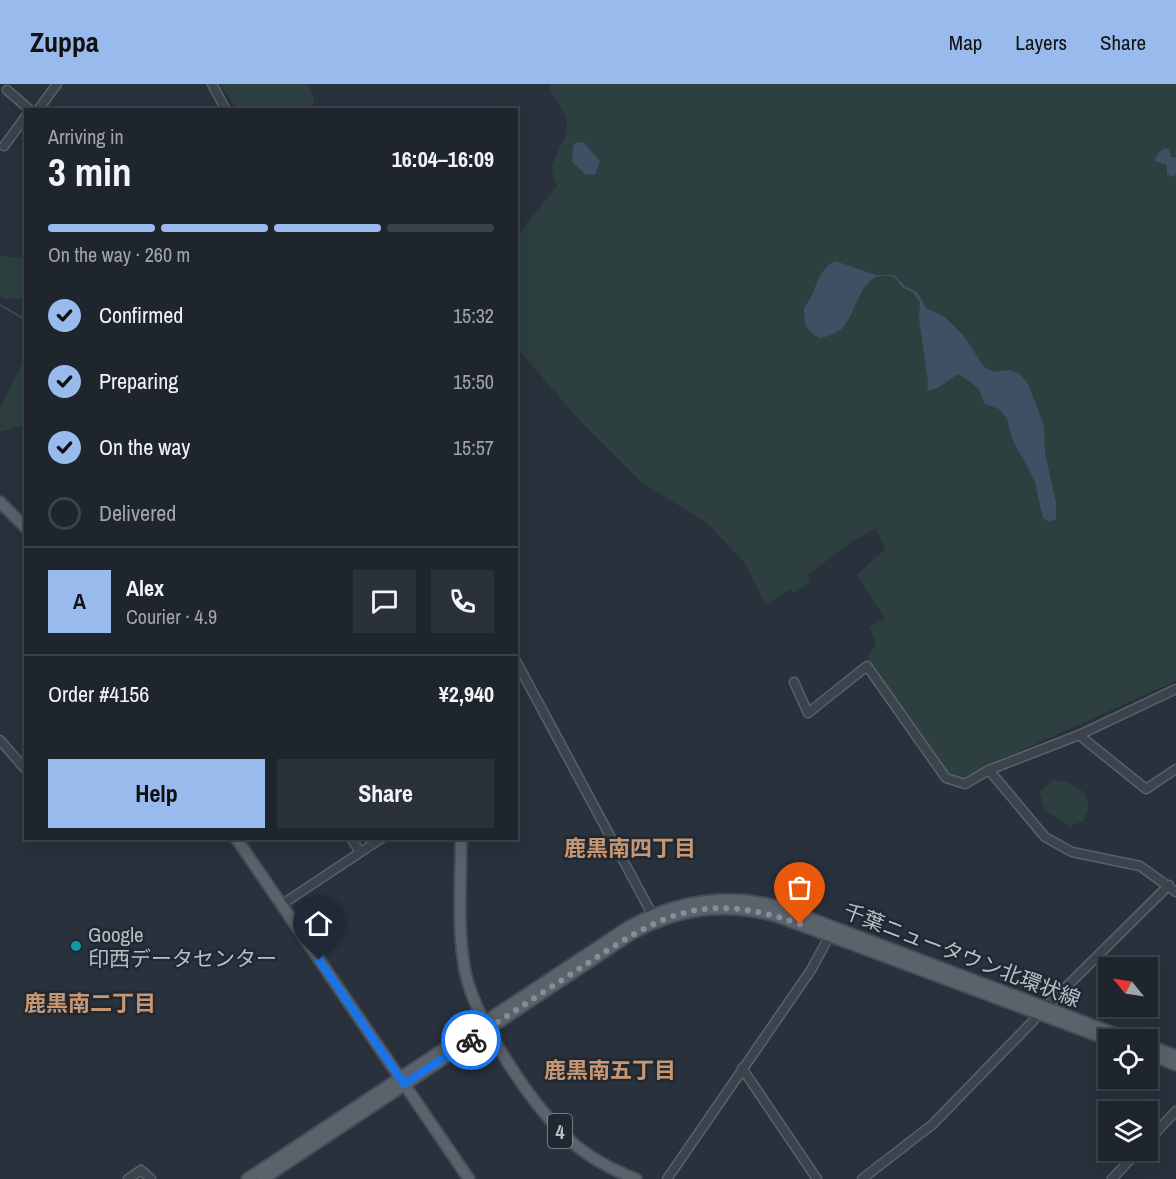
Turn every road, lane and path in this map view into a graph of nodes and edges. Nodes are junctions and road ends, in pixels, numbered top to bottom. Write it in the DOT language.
graph roads {
  1 [pos="57,84"];
  2 [pos="212,84"];
  3 [pos="7,90"];
  4 [pos="28,108"];
  5 [pos="41,108"];
  6 [pos="225,108"];
  7 [pos="24,119"];
  8 [pos="4,146"];
  9 [pos="0,502"];
  10 [pos="24,526"];
  11 [pos="518,665"];
  12 [pos="794,682"];
  13 [pos="1176,689"];
  14 [pos="1079,735"];
  15 [pos="0,741"];
  16 [pos="24,768"];
  17 [pos="1176,769"];
  18 [pos="989,770"];
  19 [pos="237,840"];
  20 [pos="352,840"];
  21 [pos="379,840"];
  22 [pos="461,840"];
  23 [pos="360,852"];
  24 [pos="1169,885"];
  25 [pos="1176,892"];
  26 [pos="281,905"];
  27 [pos="652,914"];
  28 [pos="832,931"];
  29 [pos="1046,1007"];
  30 [pos="1034,1020"];
  31 [pos="485,1025"];
  32 [pos="1103,1029"];
  33 [pos="1098,1036"];
  34 [pos="1158,1049"];
  35 [pos="1176,1056"];
  36 [pos="1158,1058"];
  37 [pos="1176,1065"];
  38 [pos="742,1068"];
  39 [pos="401,1081"];
  40 [pos="1176,1111"];
  41 [pos="1158,1130"];
  42 [pos="1129,1161"];
  43 [pos="128,1179"];
  44 [pos="151,1179"];
  45 [pos="247,1179"];
  46 [pos="263,1179"];
  47 [pos="469,1179"];
  48 [pos="636,1179"];
  49 [pos="667,1179"];
  50 [pos="817,1179"];
  51 [pos="862,1179"];
  52 [pos="1112,1179"];
  1 -- 5 [label="street"];
  2 -- 6 [label="street"];
  3 -- 4 [label="street"];
  7 -- 8 [label="street"];
  9 -- 10 [label="main road"];
  11 -- 27 [label="street"];
  12 -- 18 [label="street"];
  13 -- 14 [label="street"];
  14 -- 17 [label="street"];
  14 -- 18 [label="street"];
  15 -- 16 [label="street"];
  18 -- 24 [label="street"];
  19 -- 26 [label="main road"];
  20 -- 23 [label="street"];
  21 -- 23 [label="street"];
  22 -- 31 [label="main road, 4"];
  23 -- 26 [label="street"];
  24 -- 25 [label="street"];
  24 -- 29 [label="street"];
  26 -- 39 [label="main road"];
  27 -- 28 [label="main road, 千葉ニュータウン北環状線"];
  27 -- 31 [label="main road, 千葉ニュータウン北環状線"];
  28 -- 29 [label="main road, 千葉ニュータウン北環状線"];
  28 -- 31 [label="main road, 千葉ニュータウン北環状線"];
  28 -- 33 [label="main road, 千葉ニュータウン北環状線"];
  28 -- 38 [label="street"];
  29 -- 32 [label="main road, 千葉ニュータウン北環状線"];
  30 -- 51 [label="street"];
  31 -- 39 [label="main road, 千葉ニュータウン北環状線"];
  31 -- 48 [label="main road, 4"];
  34 -- 35 [label="main road"];
  36 -- 37 [label="main road"];
  38 -- 49 [label="street"];
  38 -- 50 [label="street"];
  39 -- 45 [label="main road, 千葉ニュータウン北環状線"];
  39 -- 46 [label="main road, 千葉ニュータウン北環状線"];
  39 -- 47 [label="main road"];
  40 -- 41 [label="street"];
  42 -- 52 [label="street"];
  43 -- 44 [label="street"];
}
